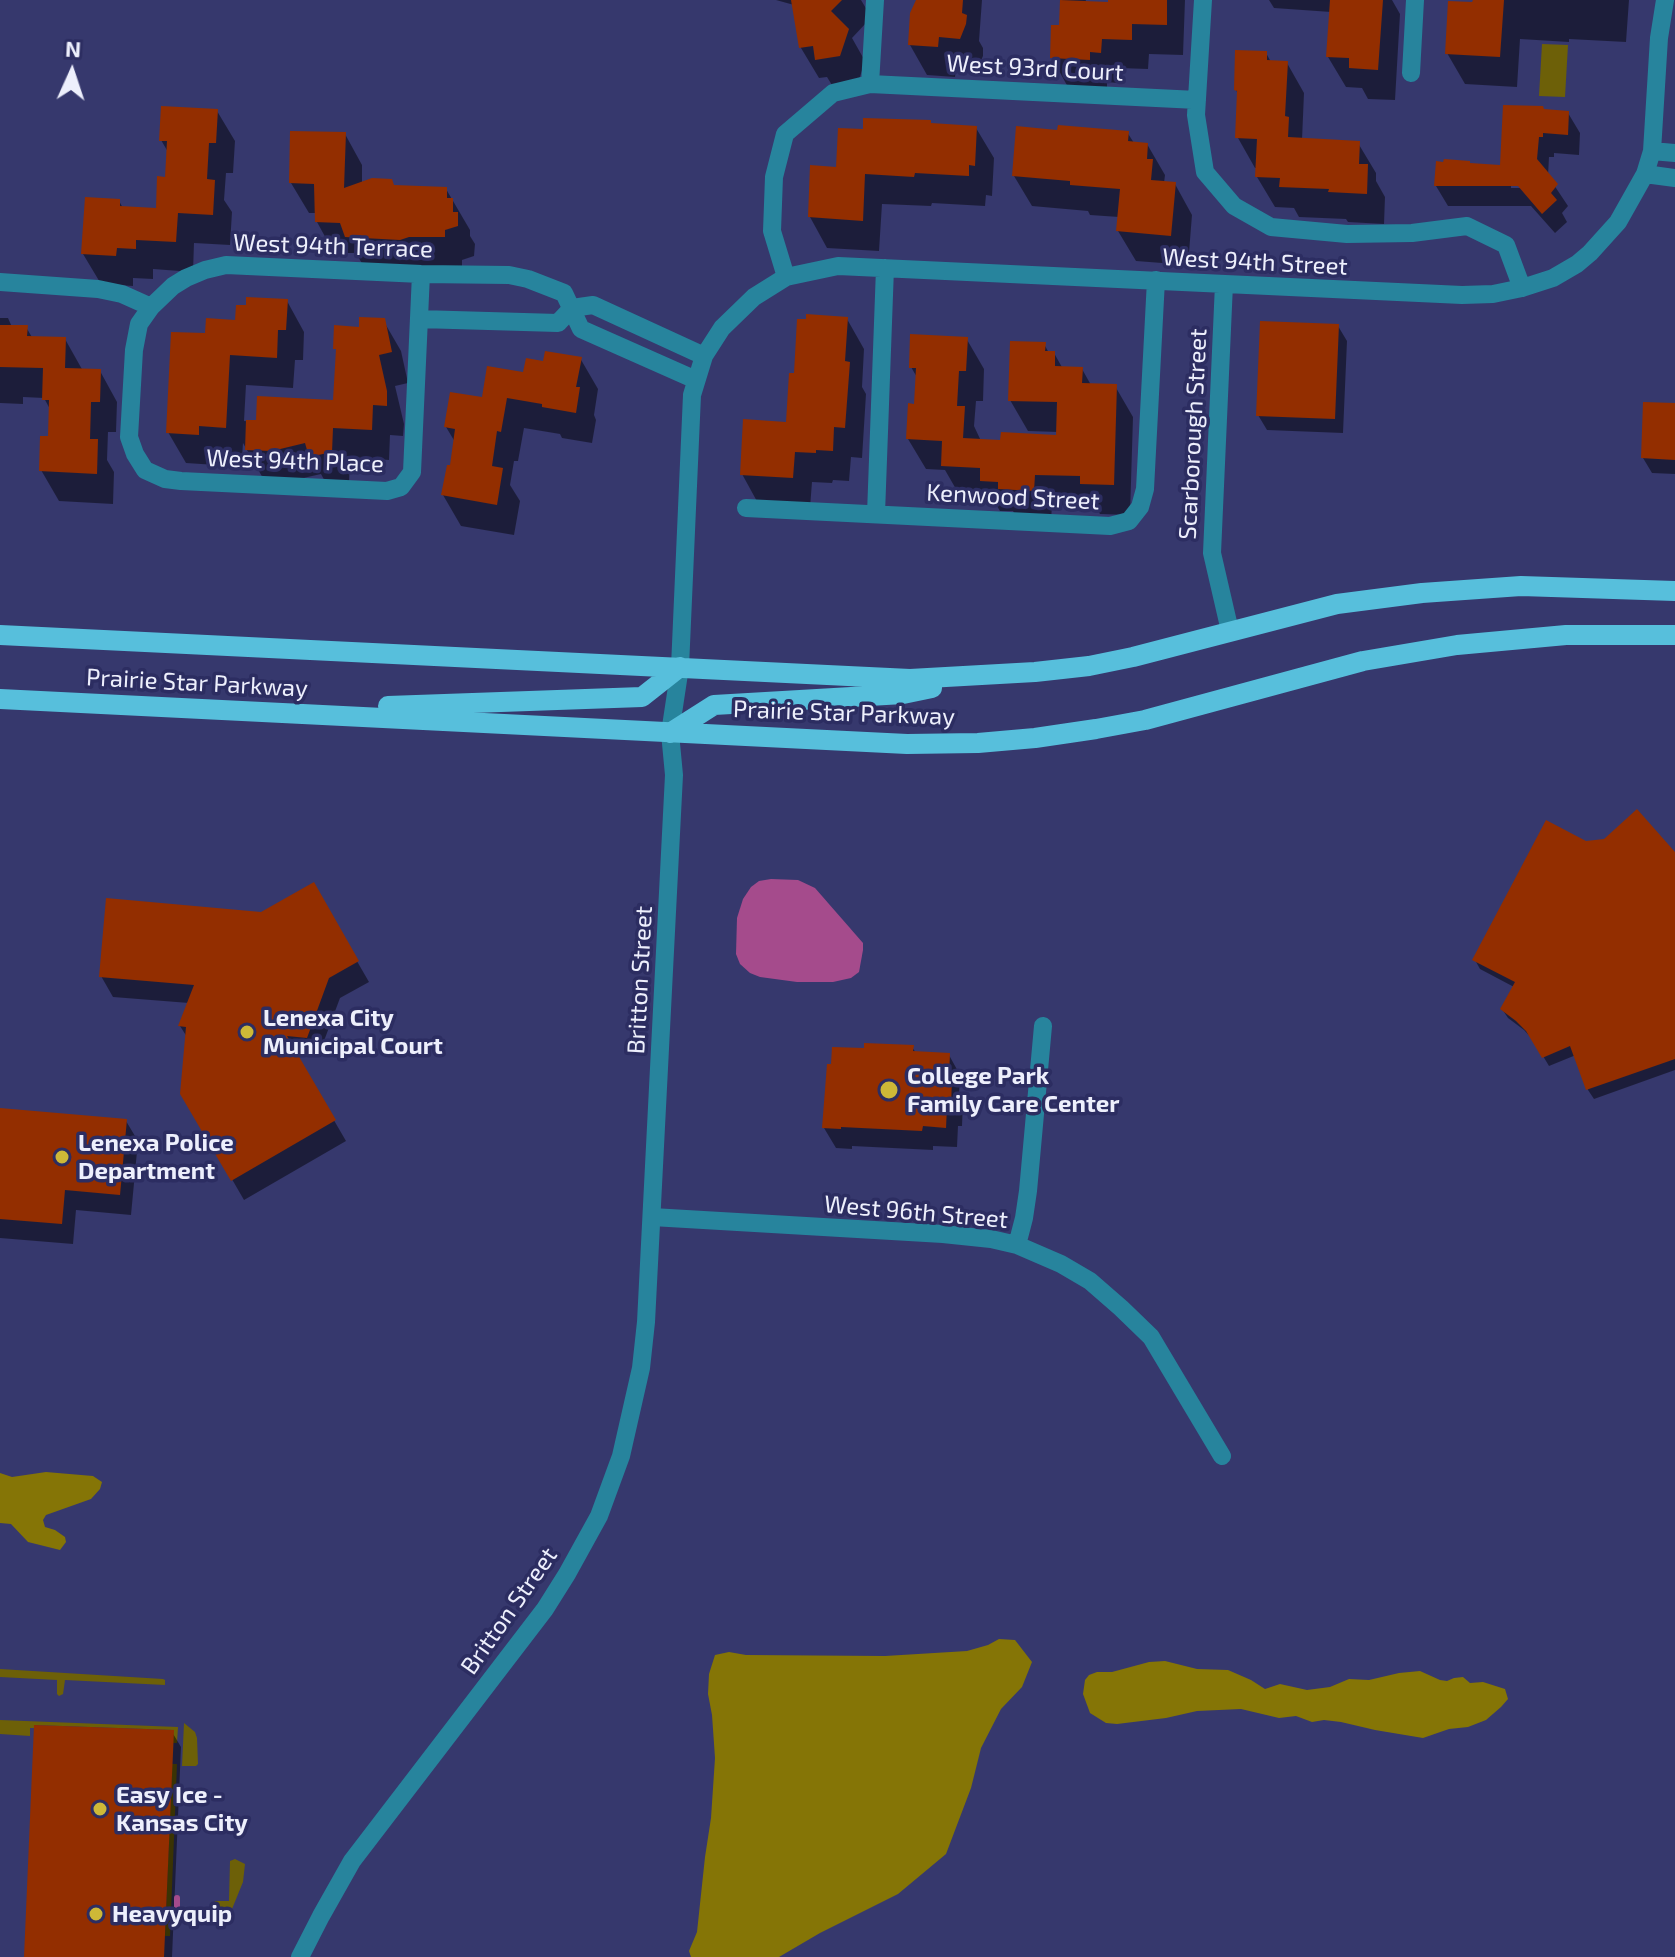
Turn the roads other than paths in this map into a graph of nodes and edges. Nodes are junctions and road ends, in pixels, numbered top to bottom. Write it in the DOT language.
graph roads {
  1 [pos="875,0"];
  2 [pos="1203,0"];
  3 [pos="1415,0"];
  4 [pos="1665,0"];
  5 [pos="1411,73"];
  6 [pos="870,84"];
  7 [pos="1197,100"];
  8 [pos="1652,151"];
  9 [pos="1675,153"];
  10 [pos="1645,174"];
  11 [pos="1675,178"];
  12 [pos="885,268"];
  13 [pos="421,274"];
  14 [pos="786,277"];
  15 [pos="1156,280"];
  16 [pos="0,282"];
  17 [pos="1224,284"];
  18 [pos="1522,288"];
  19 [pos="151,307"];
  20 [pos="572,308"];
  21 [pos="419,319"];
  22 [pos="704,356"];
  23 [pos="696,380"];
  24 [pos="746,508"];
  25 [pos="876,514"];
  26 [pos="1675,591"];
  27 [pos="1230,631"];
  28 [pos="0,635"];
  29 [pos="1675,635"];
  30 [pos="680,667"];
  31 [pos="1019,673"];
  32 [pos="0,699"];
  33 [pos="256,711"];
  34 [pos="670,733"];
  35 [pos="1043,1026"];
  36 [pos="652,1217"];
  37 [pos="1017,1245"];
  38 [pos="1222,1456"];
  39 [pos="300,1957"];
  1 -- 6 [label="street"];
  2 -- 7 [label="street"];
  3 -- 5 [label="street"];
  4 -- 8 [label="street, West 94th Street"];
  6 -- 7 [label="street, West 93rd Court"];
  6 -- 14 [label="street"];
  7 -- 18 [label="street"];
  8 -- 9 [label="street"];
  8 -- 10 [label="street, West 94th Street"];
  10 -- 11 [label="street"];
  10 -- 18 [label="street, West 94th Street"];
  12 -- 14 [label="street, West 94th Street"];
  12 -- 15 [label="street, West 94th Street"];
  12 -- 25 [label="street"];
  13 -- 19 [label="street, West 94th Terrace"];
  13 -- 20 [label="street, West 94th Terrace"];
  13 -- 21 [label="street, West 94th Place"];
  14 -- 22 [label="street, Britton Street"];
  15 -- 17 [label="street, West 94th Street"];
  15 -- 25 [label="street, Kenwood Street"];
  16 -- 19 [label="street"];
  17 -- 18 [label="street, West 94th Street"];
  17 -- 27 [label="street, Scarborough Street"];
  19 -- 21 [label="street, West 94th Place"];
  20 -- 21 [label="street"];
  20 -- 22 [label="street"];
  20 -- 23 [label="street, West 94th Terrace"];
  22 -- 23 [label="street, Britton Street"];
  23 -- 30 [label="street, Britton Street"];
  24 -- 25 [label="street, Kenwood Street"];
  26 -- 27 [label="main road, Prairie Star Parkway"];
  27 -- 31 [label="main road, Prairie Star Parkway"];
  28 -- 30 [label="main road, Prairie Star Parkway"];
  29 -- 34 [label="main road, Prairie Star Parkway"];
  30 -- 31 [label="main road, Prairie Star Parkway"];
  30 -- 33 [label="main road"];
  30 -- 34 [label="street, Britton Street"];
  31 -- 34 [label="main road"];
  32 -- 33 [label="main road, Prairie Star Parkway"];
  33 -- 34 [label="main road, Prairie Star Parkway"];
  34 -- 36 [label="street, Britton Street"];
  35 -- 37 [label="street"];
  36 -- 37 [label="street, West 96th Street"];
  36 -- 39 [label="street, Britton Street"];
  37 -- 38 [label="street, West 96th Street"];
}
